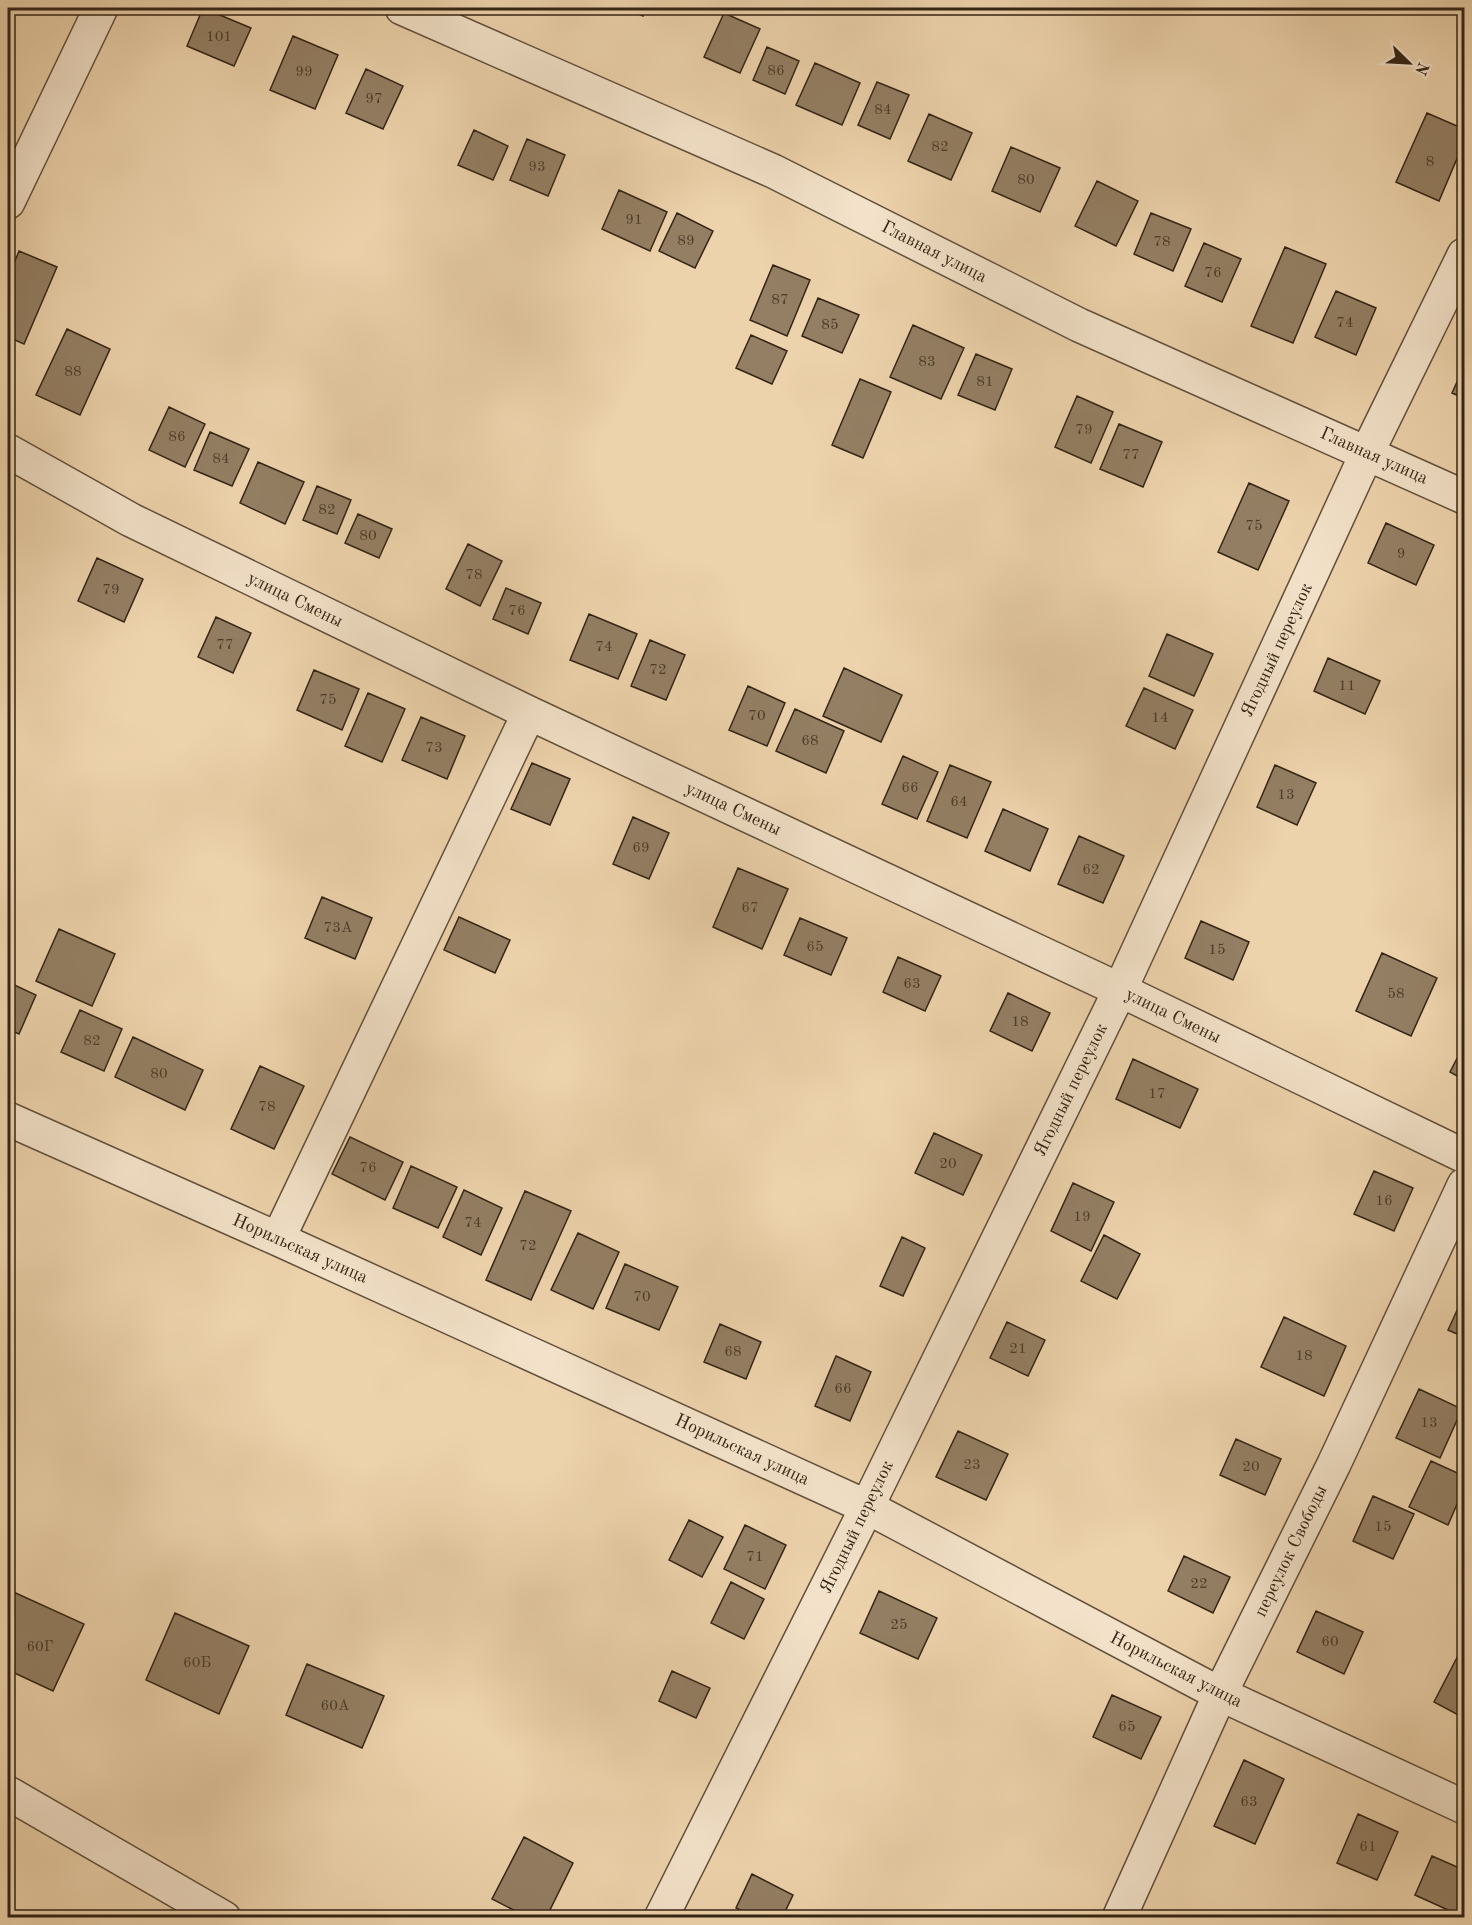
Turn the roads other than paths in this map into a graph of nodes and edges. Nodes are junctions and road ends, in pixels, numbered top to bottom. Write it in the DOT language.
graph roads {
  1 [pos="101,8"];
  2 [pos="402,8"];
  3 [pos="8,202"];
  4 [pos="1464,255"];
  5 [pos="8,451"];
  6 [pos="1367,453"];
  7 [pos="1464,497"];
  8 [pos="529,713"];
  9 [pos="1120,990"];
  10 [pos="8,1119"];
  11 [pos="1464,1156"];
  12 [pos="1464,1185"];
  13 [pos="278,1239"];
  14 [pos="867,1507"];
  15 [pos="1220,1694"];
  16 [pos="8,1793"];
  17 [pos="1464,1807"];
  18 [pos="224,1917"];
  19 [pos="661,1917"];
  20 [pos="1119,1917"];
  1 -- 3 [label="street"];
  2 -- 6 [label="street, Главная улица"];
  4 -- 6 [label="street, Ягодный переулок"];
  5 -- 8 [label="street, улица Смены"];
  6 -- 7 [label="street, Главная улица"];
  6 -- 9 [label="street, Ягодный переулок"];
  8 -- 9 [label="street, улица Смены"];
  8 -- 13 [label="street"];
  9 -- 11 [label="street, улица Смены"];
  9 -- 14 [label="street, Ягодный переулок"];
  10 -- 13 [label="street, Норильская улица"];
  12 -- 15 [label="street, переулок Свободы"];
  13 -- 14 [label="street, Норильская улица"];
  14 -- 15 [label="street, Норильская улица"];
  14 -- 19 [label="street, Ягодный переулок"];
  15 -- 17 [label="street, Норильская улица"];
  15 -- 20 [label="street, переулок Свободы"];
  16 -- 18 [label="street"];
}
